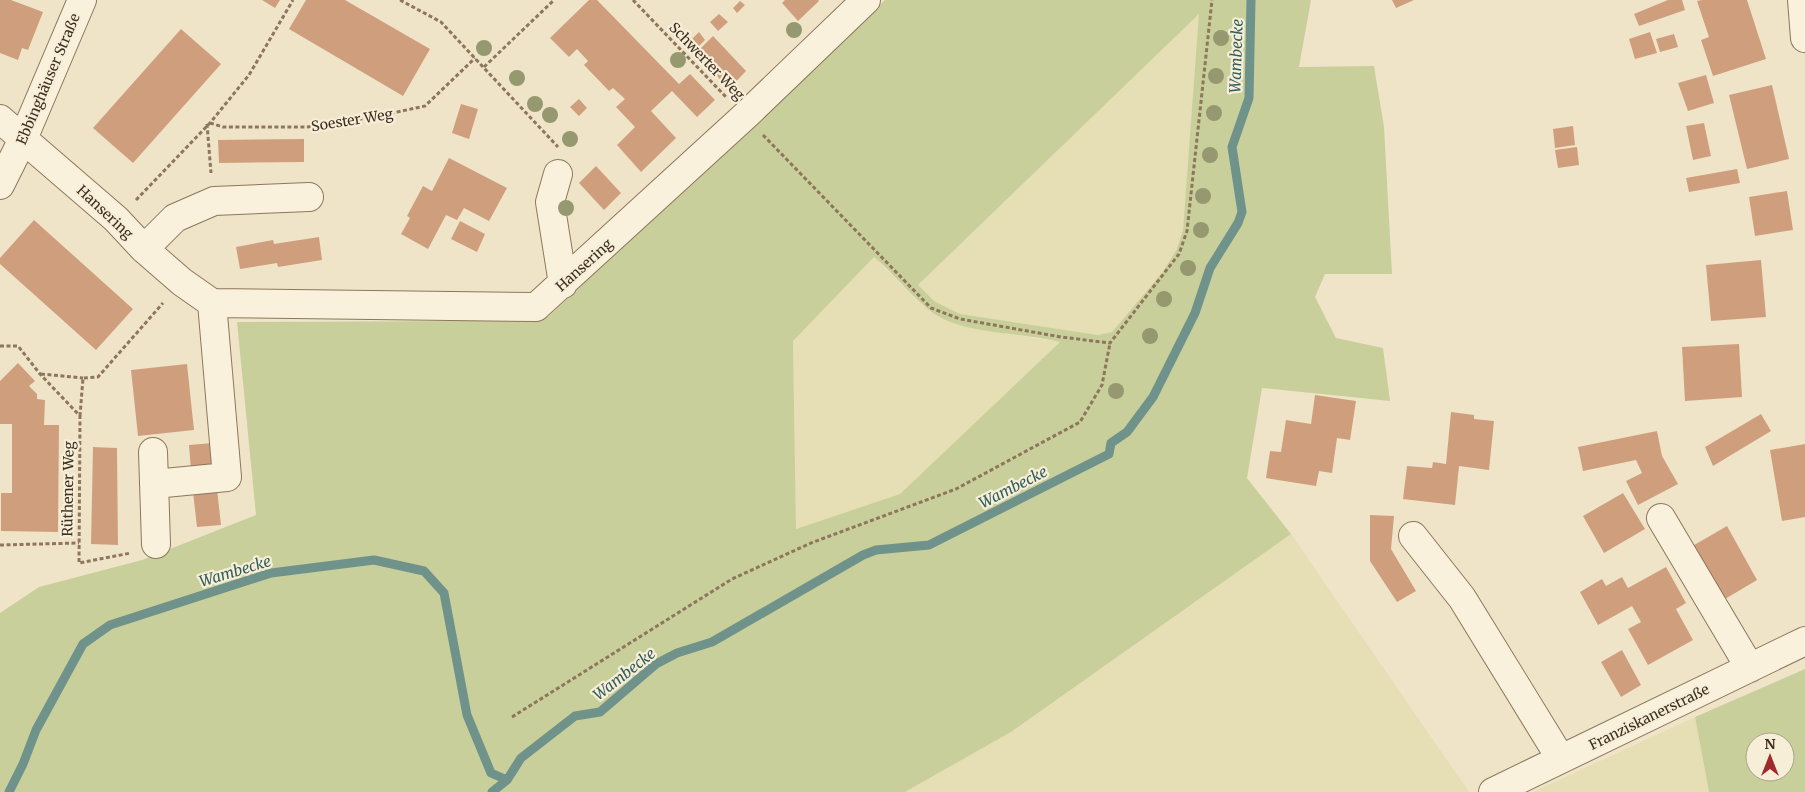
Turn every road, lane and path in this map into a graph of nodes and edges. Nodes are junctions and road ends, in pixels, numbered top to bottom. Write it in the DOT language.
graph roads {
  1 [pos="82,0"];
  2 [pos="293,0"];
  3 [pos="400,0"];
  4 [pos="554,0"];
  5 [pos="633,0"];
  6 [pos="866,0"];
  7 [pos="1212,0"];
  8 [pos="1802,0"];
  9 [pos="1805,38"];
  10 [pos="475,58"];
  11 [pos="484,67"];
  12 [pos="745,116"];
  13 [pos="0,119"];
  14 [pos="208,124"];
  15 [pos="23,139"];
  16 [pos="558,174"];
  17 [pos="0,185"];
  18 [pos="309,197"];
  19 [pos="214,201"];
  20 [pos="116,219"];
  21 [pos="144,249"];
  22 [pos="182,282"];
  23 [pos="563,284"];
  24 [pos="212,303"];
  25 [pos="1110,343"];
  26 [pos="0,346"];
  27 [pos="40,374"];
  28 [pos="83,378"];
  29 [pos="80,416"];
  30 [pos="153,452"];
  31 [pos="154,484"];
  32 [pos="1661,518"];
  33 [pos="1413,536"];
  34 [pos="79,543"];
  35 [pos="156,544"];
  36 [pos="0,545"];
  37 [pos="1805,641"];
  38 [pos="1750,668"];
  39 [pos="512,717"];
  40 [pos="1561,759"];
  41 [pos="1493,792"];
  1 -- 15 [label="street, Ebbinghäuser Straße"];
  2 -- 14 [label="path"];
  3 -- 10 [label="path"];
  4 -- 11 [label="path"];
  5 -- 12 [label="path, Schwerter Weg"];
  6 -- 12 [label="street, Hansering"];
  7 -- 25 [label="path"];
  8 -- 9 [label="street"];
  10 -- 11 [label="path"];
  10 -- 14 [label="path, Soester Weg"];
  11 -- 16 [label="path"];
  12 -- 23 [label="street, Hansering"];
  12 -- 25 [label="path, Schwerter Weg"];
  13 -- 15 [label="street, Hansering"];
  14 -- 19 [label="path"];
  14 -- 20 [label="path"];
  15 -- 17 [label="street, Ebbinghäuser Straße"];
  15 -- 20 [label="street, Hansering"];
  16 -- 23 [label="street"];
  18 -- 19 [label="street"];
  19 -- 21 [label="street"];
  20 -- 21 [label="street, Hansering"];
  21 -- 22 [label="street, Hansering"];
  22 -- 24 [label="street, Hansering"];
  22 -- 28 [label="path"];
  23 -- 24 [label="street, Hansering"];
  24 -- 31 [label="street"];
  25 -- 39 [label="path"];
  26 -- 27 [label="path"];
  27 -- 28 [label="path"];
  27 -- 29 [label="path"];
  28 -- 29 [label="path, Rüthener Weg"];
  29 -- 34 [label="path, Rüthener Weg"];
  30 -- 31 [label="street"];
  31 -- 35 [label="street"];
  32 -- 38 [label="street"];
  33 -- 40 [label="street"];
  34 -- 35 [label="path"];
  34 -- 36 [label="path, Rüthener Weg"];
  37 -- 38 [label="street, Franziskanerstraße"];
  38 -- 40 [label="street, Franziskanerstraße"];
  40 -- 41 [label="street, Franziskanerstraße"];
}
